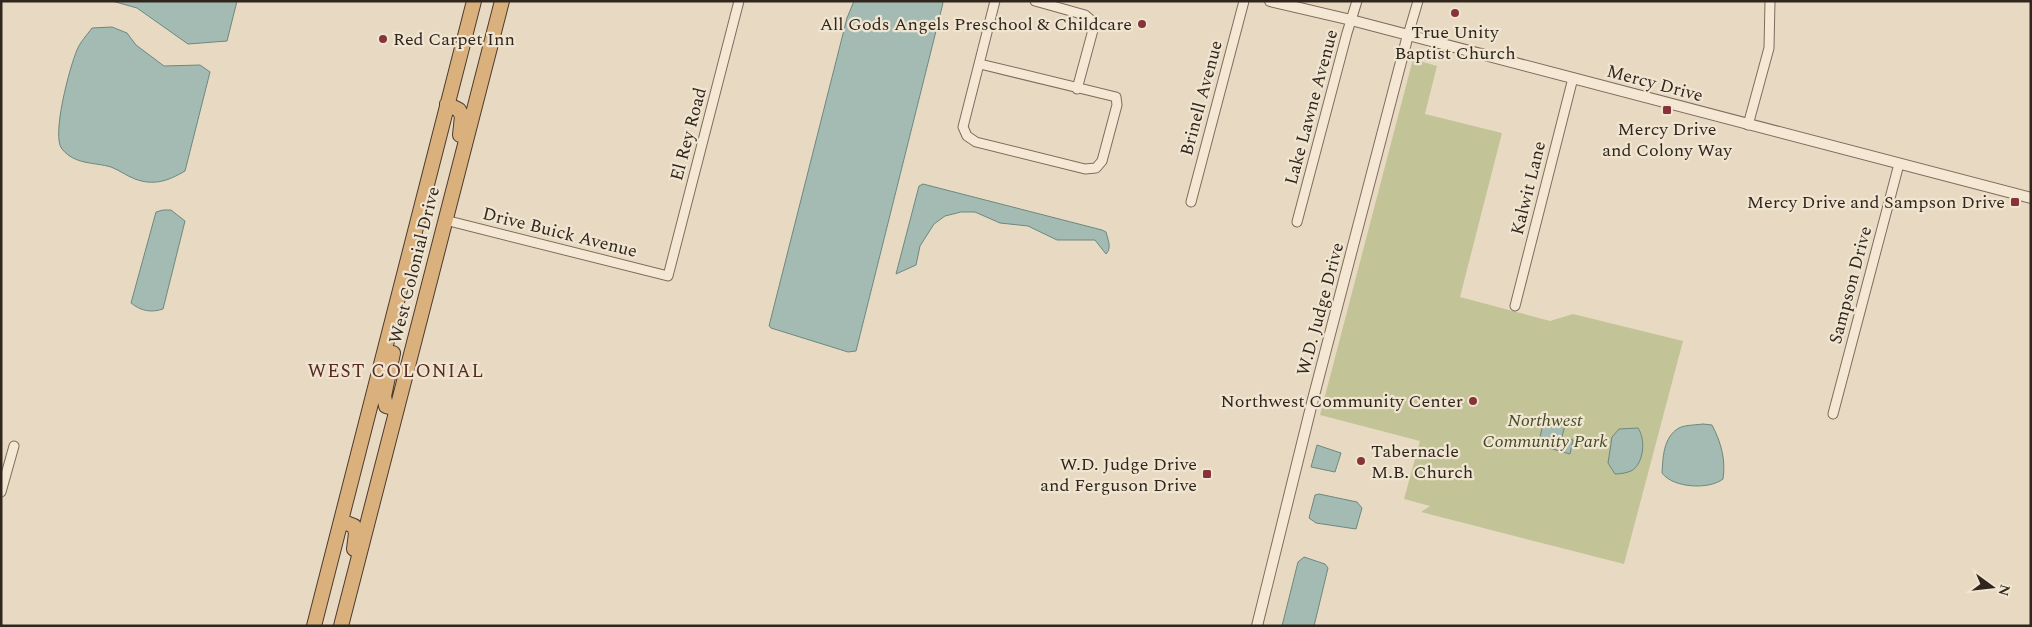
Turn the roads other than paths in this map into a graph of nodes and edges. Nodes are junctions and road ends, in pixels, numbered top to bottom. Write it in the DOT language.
graph roads {
  1 [pos="474,1"];
  2 [pos="502,1"];
  3 [pos="739,1"];
  4 [pos="995,1"];
  5 [pos="1034,1"];
  6 [pos="1244,1"];
  7 [pos="1270,1"];
  8 [pos="1357,1"];
  9 [pos="1418,1"];
  10 [pos="1770,1"];
  11 [pos="1053,4"];
  12 [pos="1351,20"];
  13 [pos="1408,35"];
  14 [pos="980,64"];
  15 [pos="1573,78"];
  16 [pos="1077,89"];
  17 [pos="447,104"];
  18 [pos="1748,125"];
  19 [pos="1899,164"];
  20 [pos="451,198"];
  21 [pos="2031,198"];
  22 [pos="1190,202"];
  23 [pos="445,220"];
  24 [pos="1297,222"];
  25 [pos="668,276"];
  26 [pos="1515,306"];
  27 [pos="392,318"];
  28 [pos="397,409"];
  29 [pos="1833,414"];
  30 [pos="14,446"];
  31 [pos="1,492"];
  32 [pos="340,521"];
  33 [pos="346,608"];
  34 [pos="314,626"];
  35 [pos="341,626"];
  36 [pos="1257,626"];
  1 -- 17 [label="highway, West Colonial Drive"];
  2 -- 20 [label="highway, West Colonial Drive"];
  3 -- 25 [label="street, El Rey Road"];
  4 -- 14 [label="street"];
  5 -- 11 [label="street"];
  6 -- 22 [label="street, Brinell Avenue"];
  7 -- 12 [label="street, Mercy Drive"];
  8 -- 12 [label="street, Lake Lawne Avenue"];
  9 -- 13 [label="street, W.D. Judge Drive"];
  10 -- 18 [label="street"];
  11 -- 16 [label="street"];
  12 -- 13 [label="street, Mercy Drive"];
  12 -- 24 [label="street, Lake Lawne Avenue"];
  13 -- 15 [label="street, Mercy Drive"];
  13 -- 36 [label="street, W.D. Judge Drive"];
  14 -- 16 [label="street"];
  14 -- 16 [label="street"];
  15 -- 18 [label="street, Mercy Drive"];
  15 -- 26 [label="street, Kalwit Lane"];
  17 -- 20 [label="highway"];
  17 -- 27 [label="highway, West Colonial Drive"];
  18 -- 19 [label="street, Mercy Drive"];
  19 -- 21 [label="street, Mercy Drive"];
  19 -- 29 [label="street, Sampson Drive"];
  20 -- 23 [label="highway, West Colonial Drive"];
  23 -- 25 [label="street, Drive Buick Avenue"];
  23 -- 28 [label="highway, West Colonial Drive"];
  27 -- 28 [label="highway"];
  27 -- 32 [label="highway, West Colonial Drive"];
  28 -- 33 [label="highway, West Colonial Drive"];
  30 -- 31 [label="street"];
  32 -- 33 [label="highway"];
  32 -- 34 [label="highway, West Colonial Drive"];
  33 -- 35 [label="highway, West Colonial Drive"];
}
